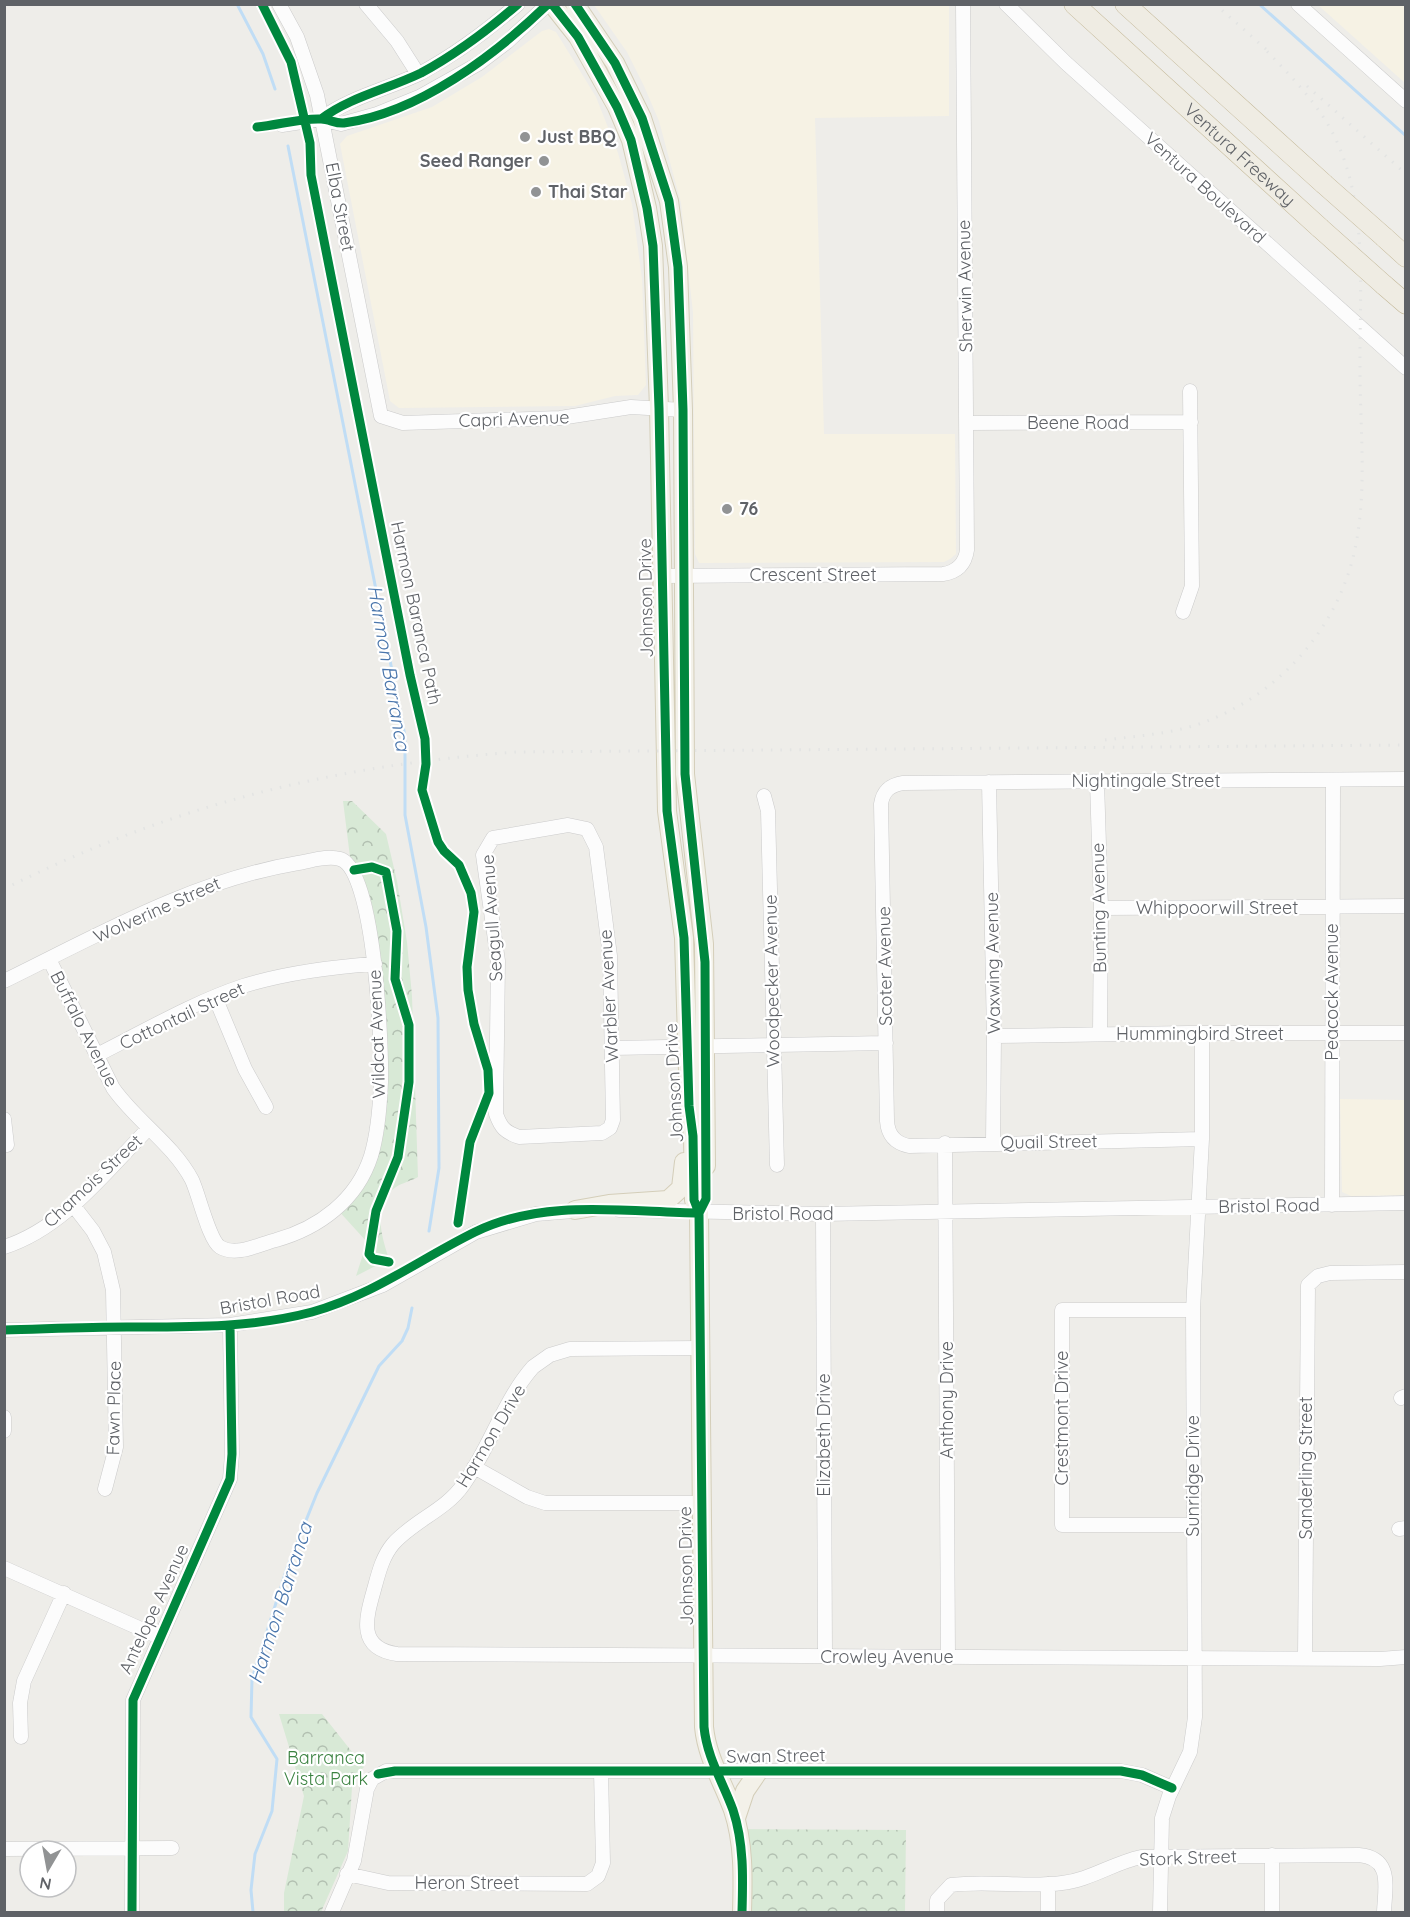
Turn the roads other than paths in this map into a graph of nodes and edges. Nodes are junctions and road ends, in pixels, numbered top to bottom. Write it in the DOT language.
graph roads {
  1 [pos="279,4"];
  2 [pos="366,4"];
  3 [pos="518,4"];
  4 [pos="550,4"];
  5 [pos="575,4"];
  6 [pos="963,4"];
  7 [pos="1006,4"];
  8 [pos="1074,4"];
  9 [pos="1125,4"];
  10 [pos="1298,4"];
  11 [pos="418,74"];
  12 [pos="1406,100"];
  13 [pos="617,107"];
  14 [pos="321,119"];
  15 [pos="282,125"];
  16 [pos="663,182"];
  17 [pos="643,189"];
  18 [pos="1406,257"];
  19 [pos="678,267"];
  20 [pos="1406,304"];
  21 [pos="1406,368"];
  22 [pos="1191,391"];
  23 [pos="659,408"];
  24 [pos="683,410"];
  25 [pos="381,416"];
  26 [pos="1191,422"];
  27 [pos="966,423"];
  28 [pos="961,566"];
  29 [pos="662,576"];
  30 [pos="682,576"];
  31 [pos="1183,612"];
  32 [pos="1406,779"];
  33 [pos="1333,780"];
  34 [pos="1097,782"];
  35 [pos="989,783"];
  36 [pos="888,789"];
  37 [pos="765,796"];
  38 [pos="587,829"];
  39 [pos="351,865"];
  40 [pos="1406,906"];
  41 [pos="1332,907"];
  42 [pos="1101,908"];
  43 [pos="49,959"];
  44 [pos="375,964"];
  45 [pos="4,981"];
  46 [pos="215,997"];
  47 [pos="1202,1033"];
  48 [pos="1100,1034"];
  49 [pos="1332,1034"];
  50 [pos="1406,1034"];
  51 [pos="994,1036"];
  52 [pos="886,1043"];
  53 [pos="773,1045"];
  54 [pos="696,1047"];
  55 [pos="612,1048"];
  56 [pos="97,1055"];
  57 [pos="689,1106"];
  58 [pos="266,1107"];
  59 [pos="4,1119"];
  60 [pos="149,1128"];
  61 [pos="610,1128"];
  62 [pos="1202,1139"];
  63 [pos="896,1142"];
  64 [pos="945,1143"];
  65 [pos="993,1143"];
  66 [pos="8,1145"];
  67 [pos="777,1165"];
  68 [pos="1406,1203"];
  69 [pos="73,1205"];
  70 [pos="1332,1205"];
  71 [pos="1197,1207"];
  72 [pos="575,1210"];
  73 [pos="945,1211"];
  74 [pos="699,1214"];
  75 [pos="823,1214"];
  76 [pos="217,1245"];
  77 [pos="4,1247"];
  78 [pos="1406,1272"];
  79 [pos="1193,1310"];
  80 [pos="230,1325"];
  81 [pos="114,1327"];
  82 [pos="4,1330"];
  83 [pos="700,1348"];
  84 [pos="4,1417"];
  85 [pos="4,1431"];
  86 [pos="474,1467"];
  87 [pos="105,1489"];
  88 [pos="702,1503"];
  89 [pos="1193,1525"];
  90 [pos="4,1568"];
  91 [pos="64,1593"];
  92 [pos="159,1637"];
  93 [pos="372,1642"];
  94 [pos="825,1656"];
  95 [pos="703,1657"];
  96 [pos="948,1657"];
  97 [pos="1406,1657"];
  98 [pos="1196,1658"];
  99 [pos="1305,1658"];
  100 [pos="21,1737"];
  101 [pos="601,1771"];
  102 [pos="758,1772"];
  103 [pos="716,1773"];
  104 [pos="1172,1788"];
  105 [pos="736,1818"];
  106 [pos="131,1848"];
  107 [pos="172,1848"];
  108 [pos="4,1849"];
  109 [pos="1272,1855"];
  110 [pos="1160,1857"];
  111 [pos="347,1874"];
  112 [pos="1048,1884"];
  113 [pos="937,1906"];
  114 [pos="132,1912"];
  115 [pos="332,1912"];
  116 [pos="742,1912"];
  117 [pos="1048,1912"];
  118 [pos="1160,1912"];
  119 [pos="1272,1912"];
  120 [pos="1384,1912"];
  1 -- 14 [label="street, Elba Street"];
  2 -- 11 [label="street"];
  3 -- 11 [label="street"];
  4 -- 13 [label="main road, Johnson Drive"];
  4 -- 14 [label="street"];
  5 -- 16 [label="main road, Johnson Drive"];
  6 -- 27 [label="street, Sherwin Avenue"];
  7 -- 21 [label="street, Ventura Boulevard"];
  8 -- 20 [label="highway, Ventura Freeway, bridge"];
  9 -- 18 [label="highway, Ventura Freeway, bridge"];
  10 -- 12 [label="street"];
  11 -- 14 [label="street"];
  13 -- 16 [label="main road"];
  13 -- 17 [label="main road, Johnson Drive"];
  14 -- 15 [label="street"];
  14 -- 25 [label="street, Elba Street"];
  16 -- 19 [label="main road, Johnson Drive"];
  17 -- 19 [label="main road"];
  17 -- 23 [label="main road, Johnson Drive"];
  19 -- 24 [label="main road, Johnson Drive"];
  22 -- 26 [label="street"];
  23 -- 24 [label="street, Capri Avenue"];
  23 -- 25 [label="street, Capri Avenue"];
  23 -- 29 [label="main road, Johnson Drive"];
  24 -- 30 [label="main road, Johnson Drive"];
  26 -- 27 [label="street, Beene Road"];
  26 -- 31 [label="street"];
  27 -- 28 [label="street, Sherwin Avenue"];
  28 -- 30 [label="street, Crescent Street"];
  29 -- 30 [label="street, Crescent Street"];
  29 -- 54 [label="main road, Johnson Drive"];
  30 -- 54 [label="main road, Johnson Drive"];
  32 -- 33 [label="street, Nightingale Street"];
  33 -- 34 [label="street, Nightingale Street"];
  33 -- 41 [label="street, Peacock Avenue"];
  34 -- 35 [label="street, Nightingale Street"];
  34 -- 42 [label="street, Bunting Avenue"];
  35 -- 36 [label="street, Nightingale Street"];
  35 -- 51 [label="street, Waxwing Avenue"];
  36 -- 52 [label="street, Scoter Avenue"];
  37 -- 53 [label="street, Woodpecker Avenue"];
  38 -- 55 [label="street, Warbler Avenue"];
  38 -- 61 [label="street, Seagull Avenue"];
  39 -- 43 [label="street, Wolverine Street"];
  39 -- 44 [label="street, Wildcat Avenue"];
  40 -- 41 [label="street, Whippoorwill Street"];
  41 -- 42 [label="street, Whippoorwill Street"];
  41 -- 49 [label="street, Peacock Avenue"];
  42 -- 48 [label="street, Bunting Avenue"];
  43 -- 45 [label="street, Wolverine Street"];
  43 -- 56 [label="street, Buffalo Avenue"];
  44 -- 46 [label="street, Cottontail Street"];
  44 -- 76 [label="street, Wildcat Avenue"];
  46 -- 56 [label="street, Cottontail Street"];
  46 -- 58 [label="street"];
  47 -- 48 [label="street, Hummingbird Street"];
  47 -- 49 [label="street, Hummingbird Street"];
  47 -- 62 [label="street, Sunridge Drive"];
  48 -- 51 [label="street, Hummingbird Street"];
  49 -- 50 [label="street, Hummingbird Street"];
  49 -- 70 [label="street, Peacock Avenue"];
  51 -- 65 [label="street, Waxwing Avenue"];
  52 -- 53 [label="street"];
  52 -- 63 [label="street, Scoter Avenue"];
  53 -- 54 [label="street"];
  53 -- 67 [label="street, Woodpecker Avenue"];
  54 -- 55 [label="street"];
  54 -- 57 [label="main road, Johnson Drive"];
  54 -- 74 [label="main road, Johnson Drive"];
  55 -- 61 [label="street, Warbler Avenue"];
  56 -- 60 [label="street, Buffalo Avenue"];
  57 -- 72 [label="main road"];
  57 -- 74 [label="main road, Johnson Drive"];
  59 -- 66 [label="street"];
  60 -- 69 [label="street, Chamois Street"];
  60 -- 76 [label="street, Buffalo Avenue"];
  62 -- 65 [label="street, Quail Street"];
  62 -- 71 [label="street, Sunridge Drive"];
  63 -- 64 [label="street, Quail Street"];
  64 -- 65 [label="street, Quail Street"];
  64 -- 73 [label="street, Anthony Drive"];
  68 -- 70 [label="street, Bristol Road"];
  69 -- 77 [label="street, Chamois Street"];
  69 -- 81 [label="street, Fawn Place"];
  70 -- 71 [label="street, Bristol Road"];
  71 -- 73 [label="street, Bristol Road"];
  71 -- 79 [label="street, Sunridge Drive"];
  72 -- 74 [label="street, Bristol Road"];
  72 -- 80 [label="street, Bristol Road"];
  73 -- 75 [label="street, Bristol Road"];
  73 -- 96 [label="street, Anthony Drive"];
  74 -- 75 [label="street, Bristol Road"];
  74 -- 83 [label="main road, Johnson Drive"];
  75 -- 94 [label="street, Elizabeth Drive"];
  78 -- 99 [label="street, Sanderling Street"];
  79 -- 89 [label="street, Sunridge Drive"];
  79 -- 89 [label="street, Crestmont Drive"];
  80 -- 81 [label="street, Bristol Road"];
  80 -- 92 [label="street, Antelope Avenue"];
  81 -- 82 [label="street, Bristol Road"];
  81 -- 87 [label="street, Fawn Place"];
  83 -- 86 [label="street, Harmon Drive"];
  83 -- 88 [label="main road, Johnson Drive"];
  84 -- 85 [label="street"];
  86 -- 88 [label="street"];
  86 -- 93 [label="street, Harmon Drive"];
  88 -- 95 [label="main road, Johnson Drive"];
  89 -- 98 [label="street, Sunridge Drive"];
  90 -- 91 [label="street"];
  91 -- 92 [label="street"];
  91 -- 100 [label="street"];
  92 -- 106 [label="street, Antelope Avenue"];
  93 -- 95 [label="street, Crowley Avenue"];
  94 -- 95 [label="street, Crowley Avenue"];
  94 -- 96 [label="street, Crowley Avenue"];
  95 -- 103 [label="main road, Johnson Drive"];
  96 -- 98 [label="street, Crowley Avenue"];
  97 -- 99 [label="street, Crowley Avenue"];
  98 -- 99 [label="street, Crowley Avenue"];
  98 -- 104 [label="street, Sunridge Drive"];
  101 -- 103 [label="street, Swan Street"];
  101 -- 111 [label="street, Swan Street"];
  101 -- 111 [label="street, Heron Street"];
  102 -- 103 [label="street, Swan Street"];
  102 -- 104 [label="street, Swan Street"];
  102 -- 105 [label="main road"];
  103 -- 105 [label="main road, Johnson Drive"];
  104 -- 110 [label="street, Sunridge Drive"];
  105 -- 116 [label="main road, Johnson Drive"];
  106 -- 107 [label="street"];
  106 -- 108 [label="street"];
  106 -- 114 [label="street, Antelope Avenue"];
  109 -- 110 [label="street, Stork Street"];
  109 -- 119 [label="street"];
  109 -- 120 [label="street, Stork Street"];
  110 -- 112 [label="street, Stork Street"];
  110 -- 118 [label="street, Sunridge Drive"];
  111 -- 115 [label="street"];
  112 -- 113 [label="street, Stork Street"];
  112 -- 117 [label="street"];
}
